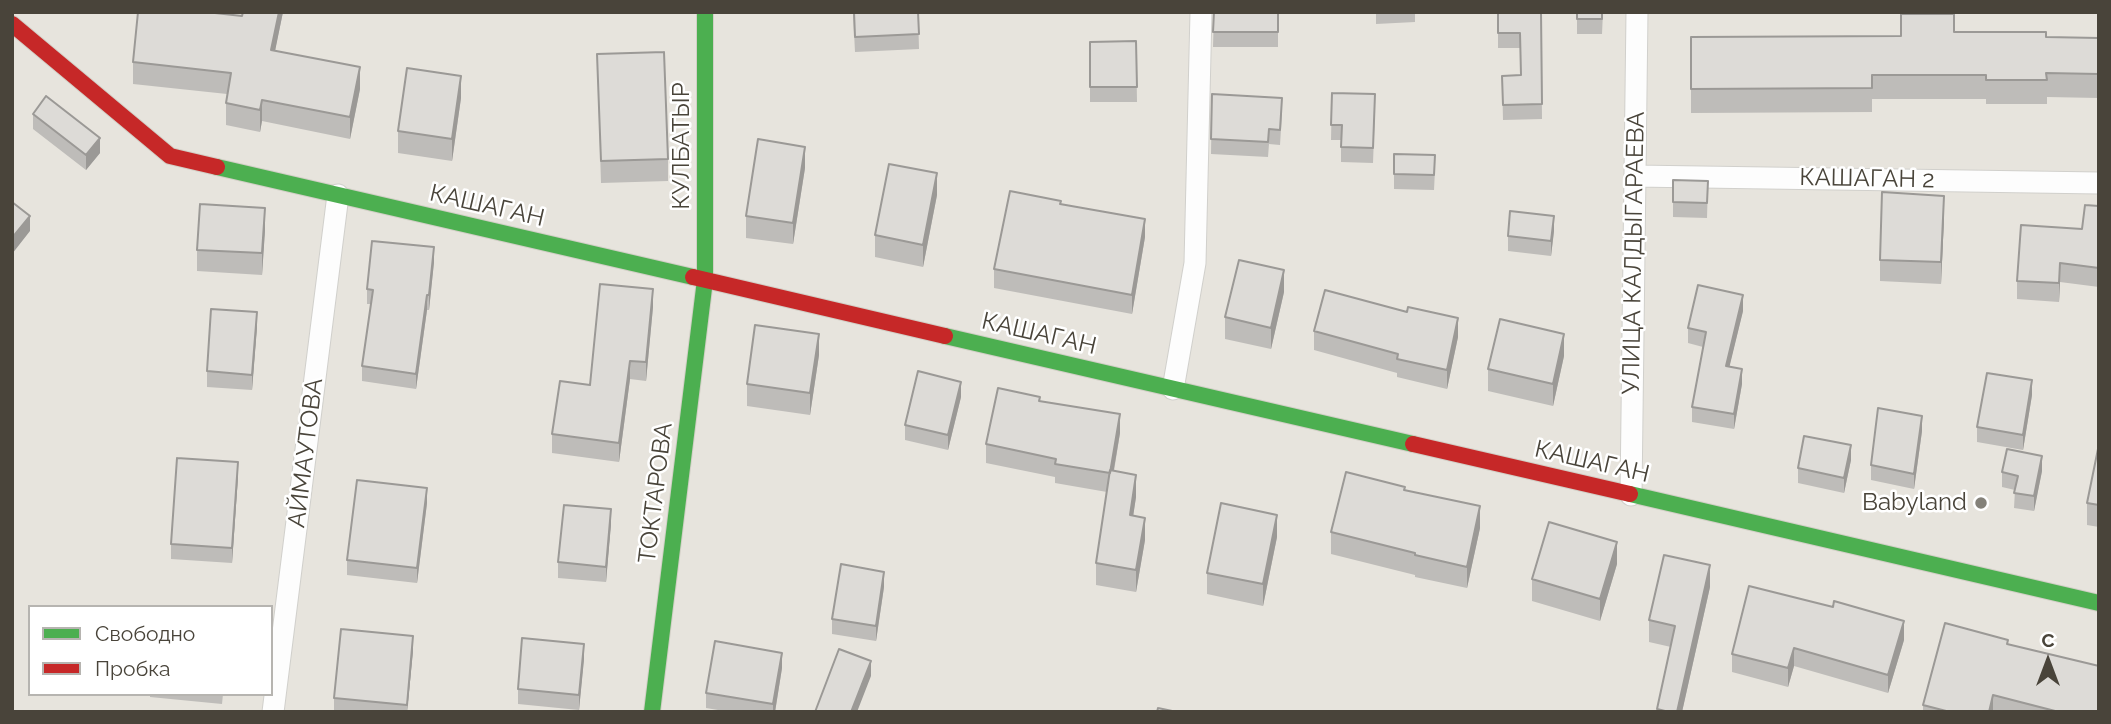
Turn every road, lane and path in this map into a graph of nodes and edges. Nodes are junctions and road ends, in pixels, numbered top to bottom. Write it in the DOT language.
graph roads {
  1 [pos="705,12"];
  2 [pos="1201,12"];
  3 [pos="1637,12"];
  4 [pos="12,24"];
  5 [pos="1635,176"];
  6 [pos="2099,183"];
  7 [pos="338,195"];
  8 [pos="705,280"];
  9 [pos="1173,389"];
  10 [pos="1631,495"];
  11 [pos="2099,603"];
  12 [pos="272,712"];
  13 [pos="652,712"];
  1 -- 8 [label="street, КУЛБАТЫР"];
  2 -- 9 [label="street"];
  3 -- 5 [label="street, УЛИЦА КАЛДЫГАРАЕВА"];
  4 -- 7 [label="street, КАШАГАН"];
  5 -- 6 [label="street, КАШАГАН 2"];
  5 -- 10 [label="street, УЛИЦА КАЛДЫГАРАЕВА"];
  7 -- 8 [label="street, КАШАГАН"];
  7 -- 12 [label="street, АЙМАУТОВА"];
  8 -- 9 [label="street, КАШАГАН"];
  8 -- 13 [label="street, ТОКТАРОВА"];
  9 -- 10 [label="street, КАШАГАН"];
  10 -- 11 [label="street, КАШАГАН"];
}
